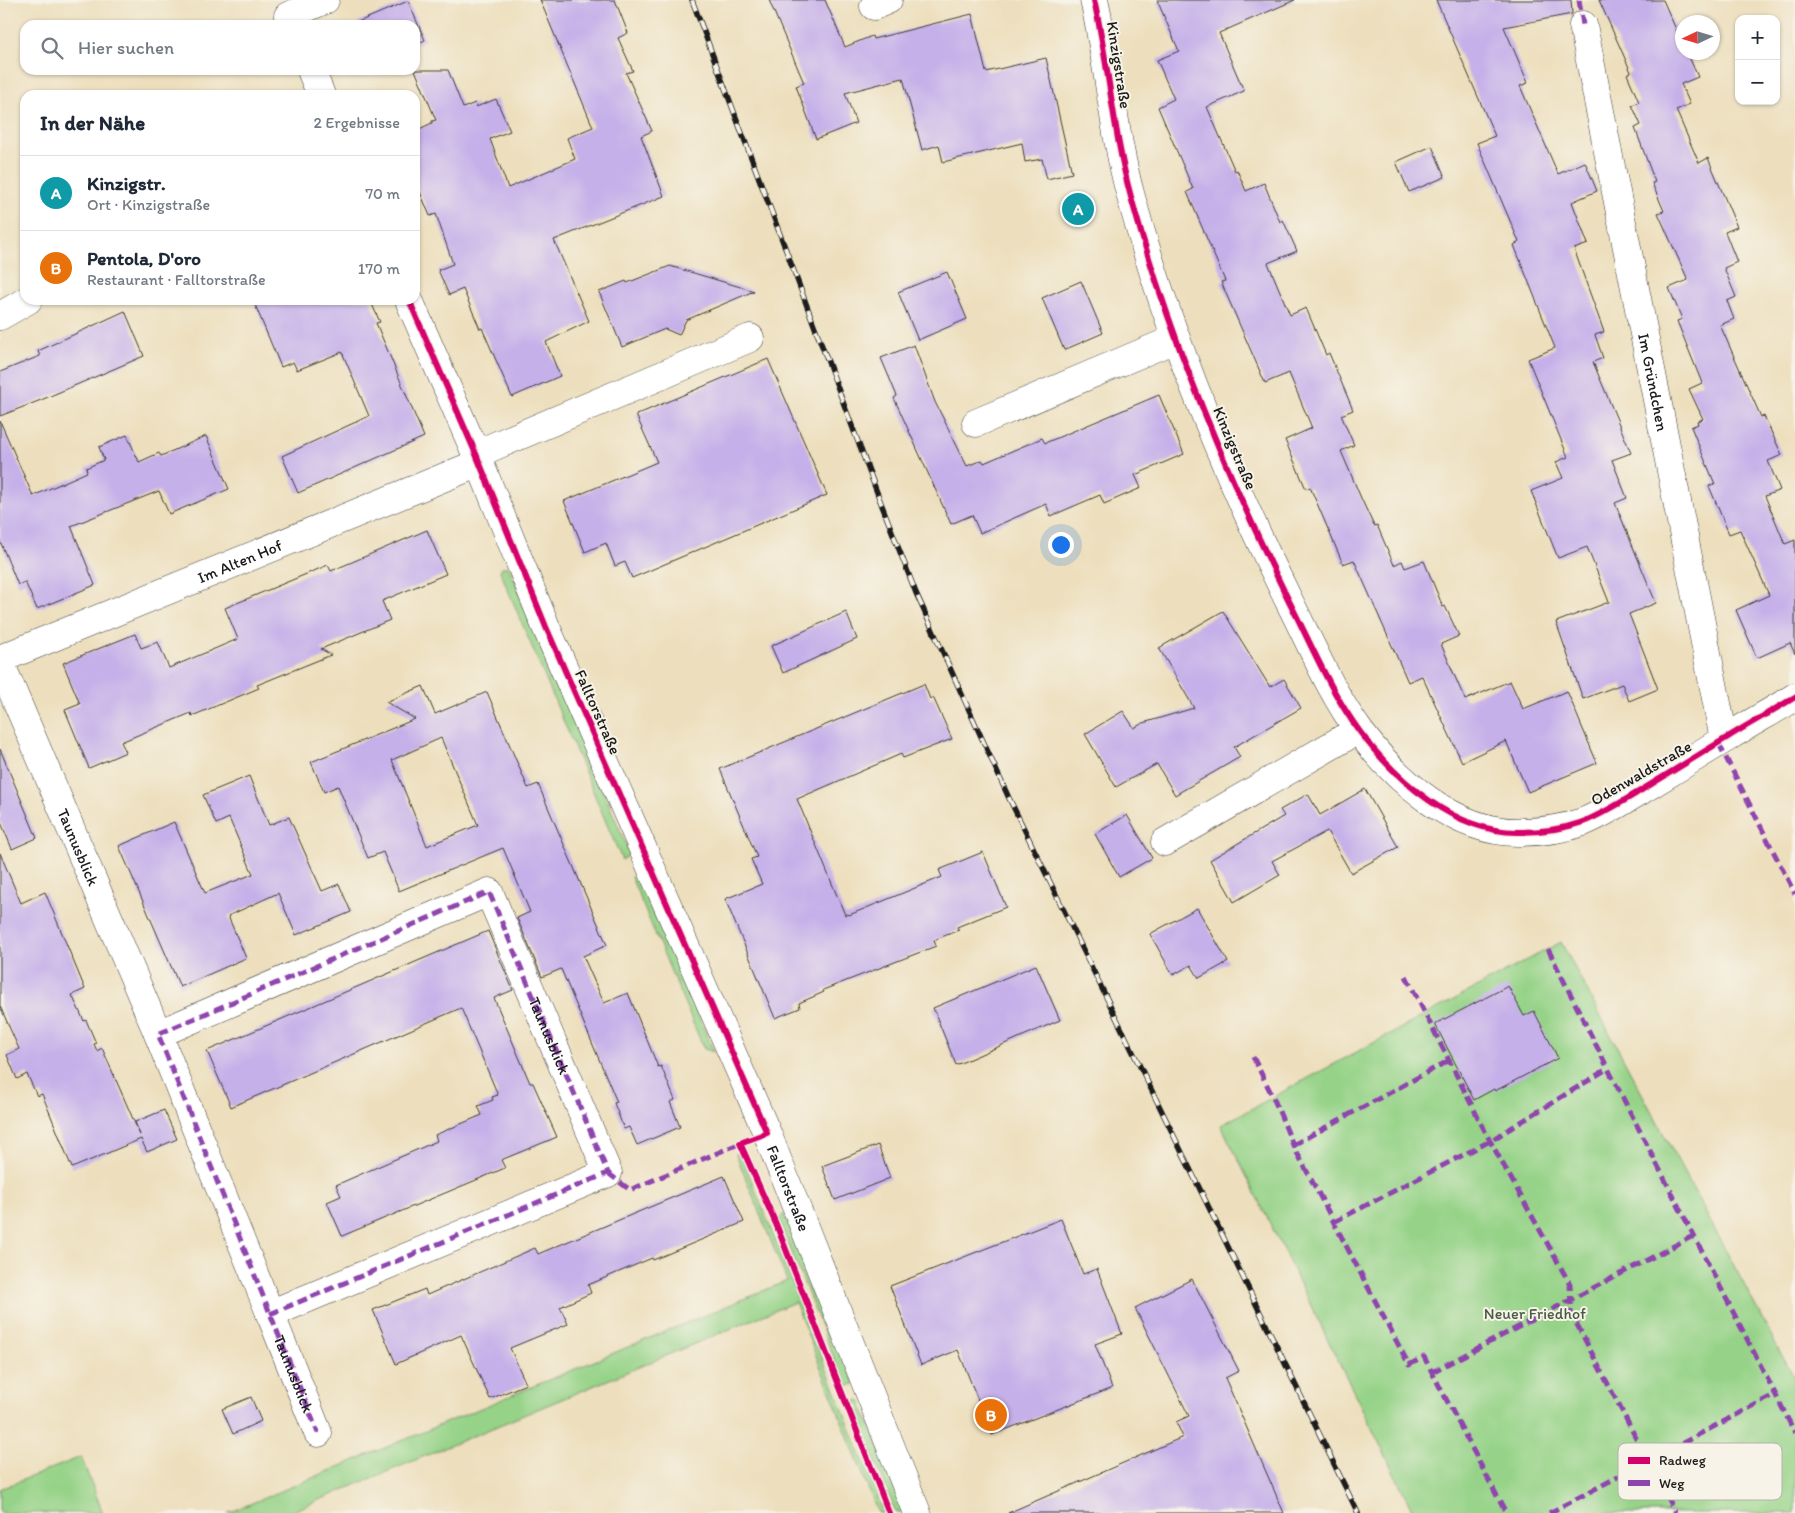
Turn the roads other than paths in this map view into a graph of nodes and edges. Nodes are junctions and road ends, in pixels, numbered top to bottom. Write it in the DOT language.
graph roads {
  1 [pos="325,0"];
  2 [pos="1094,0"];
  3 [pos="287,14"];
  4 [pos="1583,25"];
  5 [pos="313,75"];
  6 [pos="319,90"];
  7 [pos="22,305"];
  8 [pos="411,305"];
  9 [pos="0,316"];
  10 [pos="750,338"];
  11 [pos="1175,339"];
  12 [pos="976,424"];
  13 [pos="477,459"];
  14 [pos="0,660"];
  15 [pos="1795,698"];
  16 [pos="1358,730"];
  17 [pos="1724,739"];
  18 [pos="1487,828"];
  19 [pos="1165,842"];
  20 [pos="158,1034"];
  21 [pos="270,1314"];
  22 [pos="318,1433"];
  23 [pos="917,1513"];
  1 -- 3 [label="street"];
  2 -- 11 [label="street, Kinzigstraße"];
  4 -- 17 [label="street, Im Gründchen"];
  5 -- 6 [label="street"];
  7 -- 9 [label="street"];
  8 -- 13 [label="street, Falltorstraße"];
  10 -- 13 [label="street"];
  11 -- 12 [label="street"];
  11 -- 16 [label="street, Kinzigstraße"];
  13 -- 14 [label="street, Im Alten Hof"];
  13 -- 23 [label="street, Falltorstraße"];
  14 -- 20 [label="street, Taunusblick"];
  15 -- 17 [label="street, Odenwaldstraße"];
  16 -- 18 [label="street, Kinzigstraße"];
  16 -- 19 [label="street"];
  17 -- 18 [label="street, Odenwaldstraße"];
  20 -- 21 [label="street, Taunusblick"];
  20 -- 21 [label="street, Taunusblick"];
  21 -- 22 [label="street, Taunusblick"];
}
